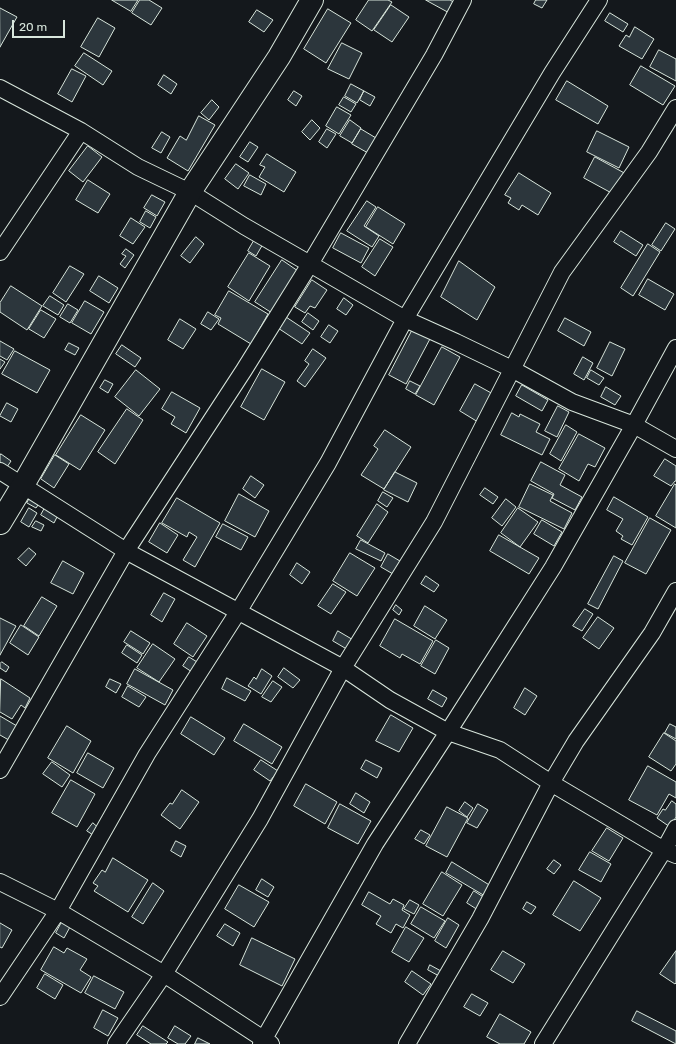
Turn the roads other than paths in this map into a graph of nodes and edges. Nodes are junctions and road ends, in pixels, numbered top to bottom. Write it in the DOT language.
graph roads {
  1 [pos="312,0"];
  2 [pos="463,0"];
  3 [pos="599,0"];
  4 [pos="0,88"];
  5 [pos="676,108"];
  6 [pos="81,131"];
  7 [pos="190,192"];
  8 [pos="0,252"];
  9 [pos="310,264"];
  10 [pos="405,319"];
  11 [pos="676,348"];
  12 [pos="512,369"];
  13 [pos="634,425"];
  14 [pos="676,449"];
  15 [pos="0,471"];
  16 [pos="23,486"];
  17 [pos="0,523"];
  18 [pos="126,551"];
  19 [pos="676,591"];
  20 [pos="238,612"];
  21 [pos="343,668"];
  22 [pos="448,732"];
  23 [pos="0,770"];
  24 [pos="551,783"];
  25 [pos="676,828"];
  26 [pos="670,853"];
  27 [pos="0,882"];
  28 [pos="58,911"];
  29 [pos="164,974"];
  30 [pos="0,997"];
  31 [pos="265,1042"];
  32 [pos="116,1044"];
  33 [pos="407,1044"];
  34 [pos="543,1044"];
  1 -- 7 [label="street"];
  2 -- 9 [label="street"];
  3 -- 10 [label="street"];
  4 -- 6 [label="street"];
  5 -- 12 [label="street"];
  6 -- 7 [label="street"];
  6 -- 8 [label="street"];
  7 -- 9 [label="street"];
  7 -- 16 [label="street"];
  9 -- 10 [label="street"];
  9 -- 18 [label="street"];
  10 -- 12 [label="street"];
  10 -- 20 [label="street"];
  11 -- 13 [label="street"];
  12 -- 13 [label="street"];
  12 -- 21 [label="street"];
  13 -- 14 [label="street"];
  13 -- 22 [label="street"];
  15 -- 16 [label="street"];
  16 -- 17 [label="street"];
  16 -- 18 [label="street"];
  18 -- 20 [label="street"];
  18 -- 23 [label="street"];
  19 -- 24 [label="street"];
  20 -- 21 [label="street"];
  20 -- 28 [label="street"];
  21 -- 22 [label="street"];
  21 -- 29 [label="street"];
  22 -- 24 [label="street"];
  22 -- 31 [label="street"];
  24 -- 26 [label="street"];
  24 -- 33 [label="street"];
  25 -- 26 [label="street"];
  26 -- 34 [label="street"];
  27 -- 28 [label="street"];
  28 -- 29 [label="street"];
  28 -- 30 [label="street"];
  29 -- 31 [label="street"];
  29 -- 32 [label="street"];
}
